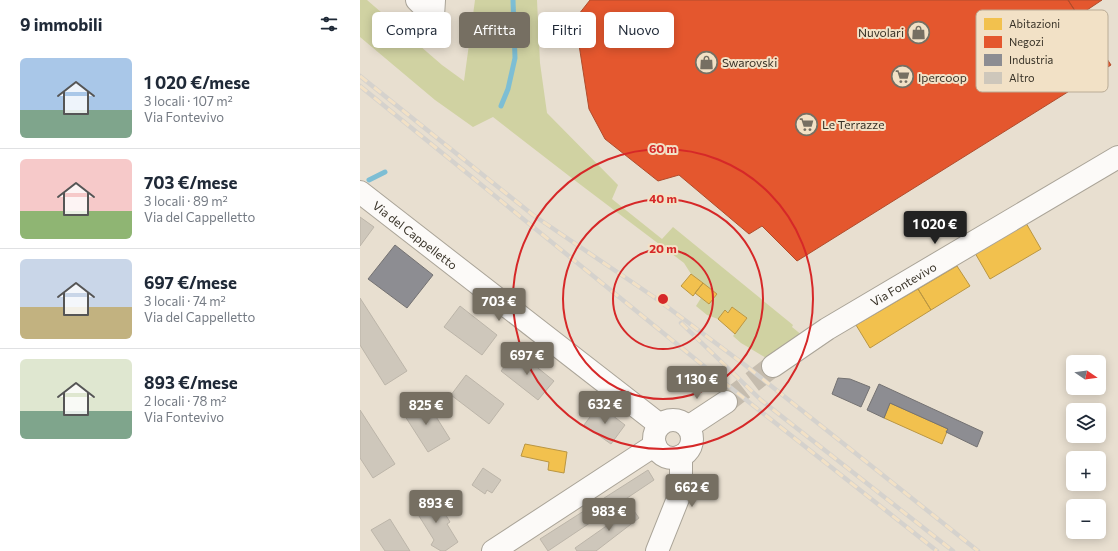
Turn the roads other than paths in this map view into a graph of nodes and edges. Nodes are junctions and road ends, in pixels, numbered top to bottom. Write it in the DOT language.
graph roads {
  1 [pos="417,0"];
  2 [pos="434,0"];
  3 [pos="1118,157"];
  4 [pos="360,192"];
  5 [pos="773,366"];
  6 [pos="726,402"];
  7 [pos="688,427"];
  8 [pos="657,435"];
  9 [pos="681,456"];
  10 [pos="493,551"];
  11 [pos="657,551"];
  1 -- 2 [label="street"];
  3 -- 5 [label="street, Via Fontevivo"];
  4 -- 8 [label="street, Via del Cappelletto"];
  6 -- 7 [label="street"];
  7 -- 8 [label="street"];
  7 -- 9 [label="street"];
  8 -- 9 [label="street"];
  8 -- 10 [label="street"];
  9 -- 11 [label="street"];
}
